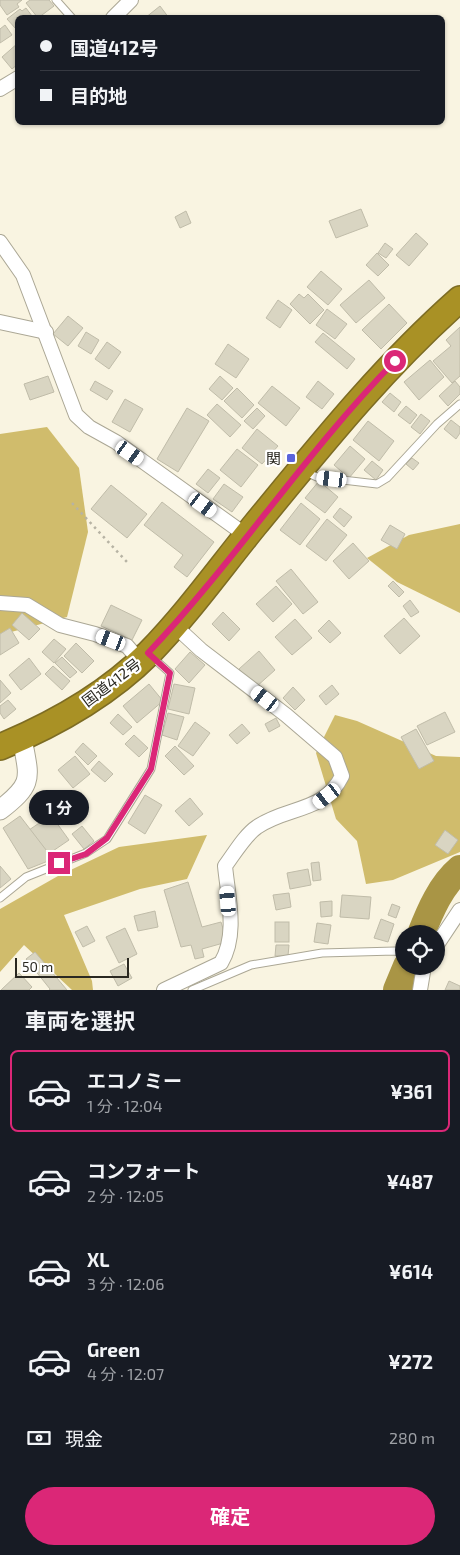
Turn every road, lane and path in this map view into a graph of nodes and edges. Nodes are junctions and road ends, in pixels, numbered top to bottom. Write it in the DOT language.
graph roads {
  1 [pos="56,0"];
  2 [pos="130,0"];
  3 [pos="69,15"];
  4 [pos="116,15"];
  5 [pos="15,80"];
  6 [pos="1,87"];
  7 [pos="0,242"];
  8 [pos="460,299"];
  9 [pos="0,322"];
  10 [pos="46,332"];
  11 [pos="460,404"];
  12 [pos="300,470"];
  13 [pos="72,503"];
  14 [pos="247,536"];
  15 [pos="127,562"];
  16 [pos="0,603"];
  17 [pos="174,625"];
  18 [pos="144,657"];
  19 [pos="11,743"];
  20 [pos="0,810"];
  21 [pos="0,898"];
  22 [pos="460,910"];
  23 [pos="445,932"];
  24 [pos="395,951"];
  25 [pos="422,975"];
  26 [pos="174,988"];
  27 [pos="192,990"];
  28 [pos="420,990"];
  1 -- 3 [label="lane"];
  2 -- 4 [label="street"];
  5 -- 6 [label="street"];
  7 -- 10 [label="street"];
  8 -- 12 [label="highway, 国道412号"];
  9 -- 10 [label="street"];
  10 -- 14 [label="street"];
  11 -- 12 [label="lane"];
  12 -- 14 [label="highway, 国道412号"];
  13 -- 15 [label="path"];
  14 -- 17 [label="highway, 国道412号"];
  16 -- 18 [label="street"];
  17 -- 18 [label="highway, 国道412号"];
  17 -- 26 [label="street"];
  18 -- 19 [label="highway, 国道412号"];
  18 -- 21 [label="lane"];
  19 -- 20 [label="main road"];
  22 -- 23 [label="street"];
  24 -- 27 [label="lane"];
  25 -- 28 [label="street"];
}
